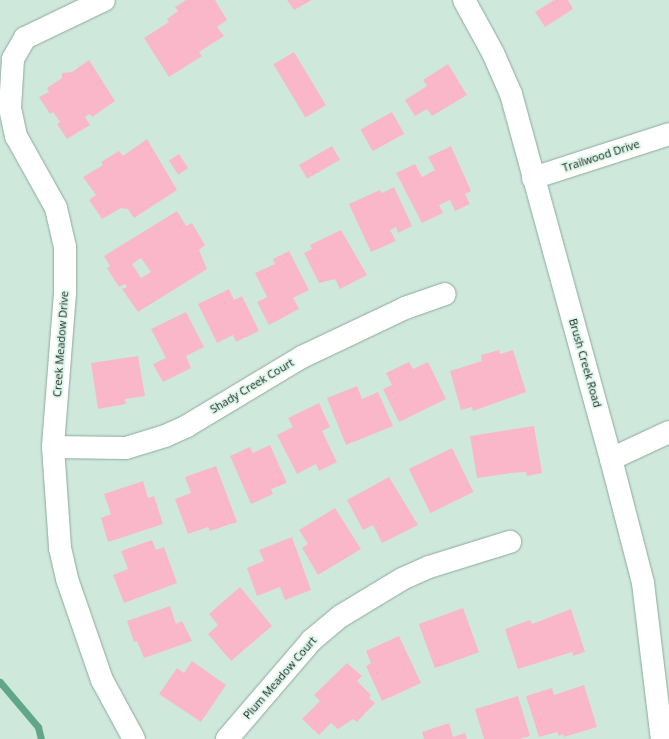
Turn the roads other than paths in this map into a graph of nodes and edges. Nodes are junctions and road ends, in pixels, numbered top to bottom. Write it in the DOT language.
graph roads {
  1 [pos="104,0"];
  2 [pos="464,0"];
  3 [pos="669,134"];
  4 [pos="533,178"];
  5 [pos="445,294"];
  6 [pos="669,432"];
  7 [pos="53,447"];
  8 [pos="611,459"];
  9 [pos="510,542"];
  10 [pos="134,739"];
  11 [pos="227,739"];
  12 [pos="662,739"];
  1 -- 7 [label="street, Creek Meadow Drive"];
  2 -- 4 [label="street, Brush Creek Road"];
  3 -- 4 [label="street, Trailwood Drive"];
  4 -- 8 [label="street, Brush Creek Road"];
  5 -- 7 [label="street, Shady Creek Court"];
  6 -- 8 [label="street"];
  7 -- 10 [label="street, Creek Meadow Drive"];
  8 -- 12 [label="street, Brush Creek Road"];
  9 -- 11 [label="street, Plum Meadow Court"];
}
